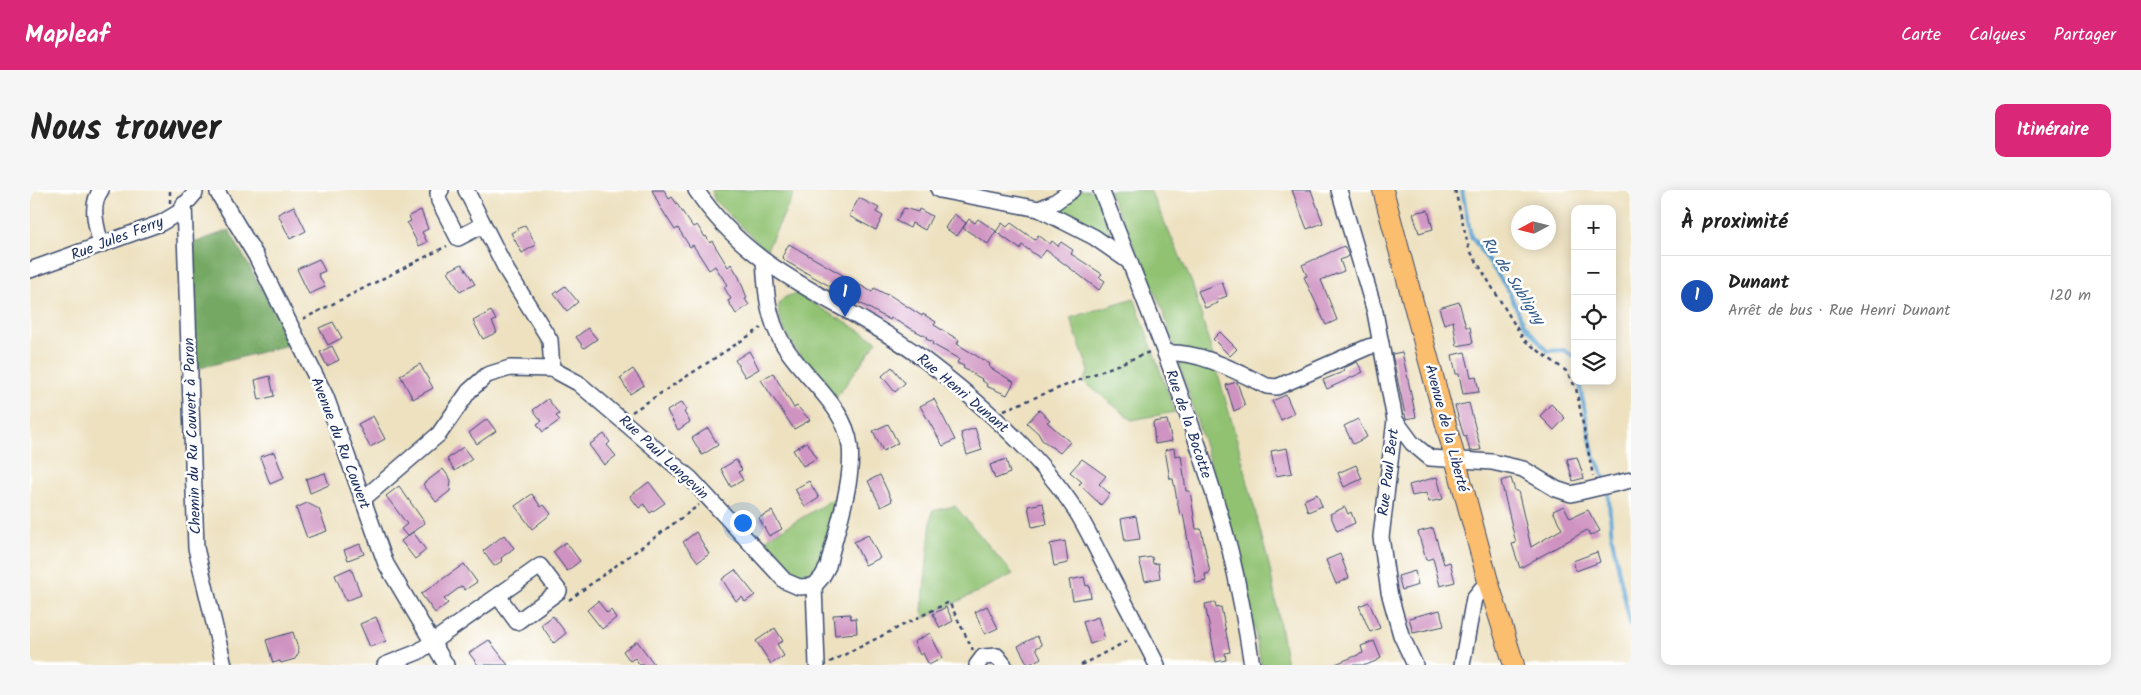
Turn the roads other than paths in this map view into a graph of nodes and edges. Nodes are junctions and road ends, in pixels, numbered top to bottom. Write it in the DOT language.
graph roads {
  1 [pos="101,190"];
  2 [pos="441,190"];
  3 [pos="466,190"];
  4 [pos="696,190"];
  5 [pos="939,190"];
  6 [pos="1072,190"];
  7 [pos="1101,190"];
  8 [pos="1339,190"];
  9 [pos="1384,190"];
  10 [pos="219,191"];
  11 [pos="957,192"];
  12 [pos="185,198"];
  13 [pos="1039,209"];
  14 [pos="484,225"];
  15 [pos="101,245"];
  16 [pos="764,261"];
  17 [pos="1130,262"];
  18 [pos="30,270"];
  19 [pos="1381,344"];
  20 [pos="1164,350"];
  21 [pos="552,369"];
  22 [pos="1395,420"];
  23 [pos="1455,461"];
  24 [pos="1631,480"];
  25 [pos="363,498"];
  26 [pos="1488,581"];
  27 [pos="814,586"];
  28 [pos="498,596"];
  29 [pos="432,643"];
  30 [pos="978,663"];
  31 [pos="224,665"];
  32 [pos="385,665"];
  33 [pos="446,665"];
  34 [pos="817,665"];
  35 [pos="1004,665"];
  36 [pos="1157,665"];
  37 [pos="1252,665"];
  38 [pos="1415,665"];
  39 [pos="1462,665"];
  40 [pos="1514,665"];
  1 -- 15 [label="street"];
  2 -- 14 [label="street"];
  3 -- 14 [label="street"];
  4 -- 16 [label="street, Rue Henri Dunant"];
  5 -- 11 [label="street"];
  6 -- 13 [label="street"];
  7 -- 17 [label="street, Rue de la Bocotte"];
  8 -- 19 [label="street, Rue Paul Bert"];
  9 -- 23 [label="main road, Avenue de la Liberté"];
  10 -- 12 [label="street"];
  10 -- 25 [label="street, Avenue du Ru Couvert"];
  11 -- 13 [label="street"];
  12 -- 15 [label="street, Rue Jules Ferry"];
  12 -- 31 [label="street, Chemin du Ru Couvert à Paron"];
  13 -- 17 [label="street"];
  14 -- 21 [label="street"];
  15 -- 18 [label="street, Rue Jules Ferry"];
  16 -- 27 [label="street"];
  16 -- 36 [label="street, Rue Henri Dunant"];
  17 -- 20 [label="street, Rue de la Bocotte"];
  19 -- 20 [label="street"];
  19 -- 22 [label="street, Rue Paul Bert"];
  20 -- 37 [label="street, Rue de la Bocotte"];
  21 -- 25 [label="street, Rue Paul Langevin"];
  21 -- 27 [label="street, Rue Paul Langevin"];
  22 -- 23 [label="street"];
  22 -- 38 [label="street, Rue Paul Bert"];
  23 -- 24 [label="street"];
  23 -- 26 [label="main road, Avenue de la Liberté"];
  25 -- 29 [label="street, Avenue du Ru Couvert"];
  26 -- 39 [label="street"];
  26 -- 40 [label="main road, Avenue de la Liberté"];
  27 -- 34 [label="street"];
  28 -- 28 [label="street"];
  28 -- 29 [label="street"];
  29 -- 32 [label="street"];
  29 -- 33 [label="street, Avenue du Ru Couvert"];
  30 -- 35 [label="street"];
}
